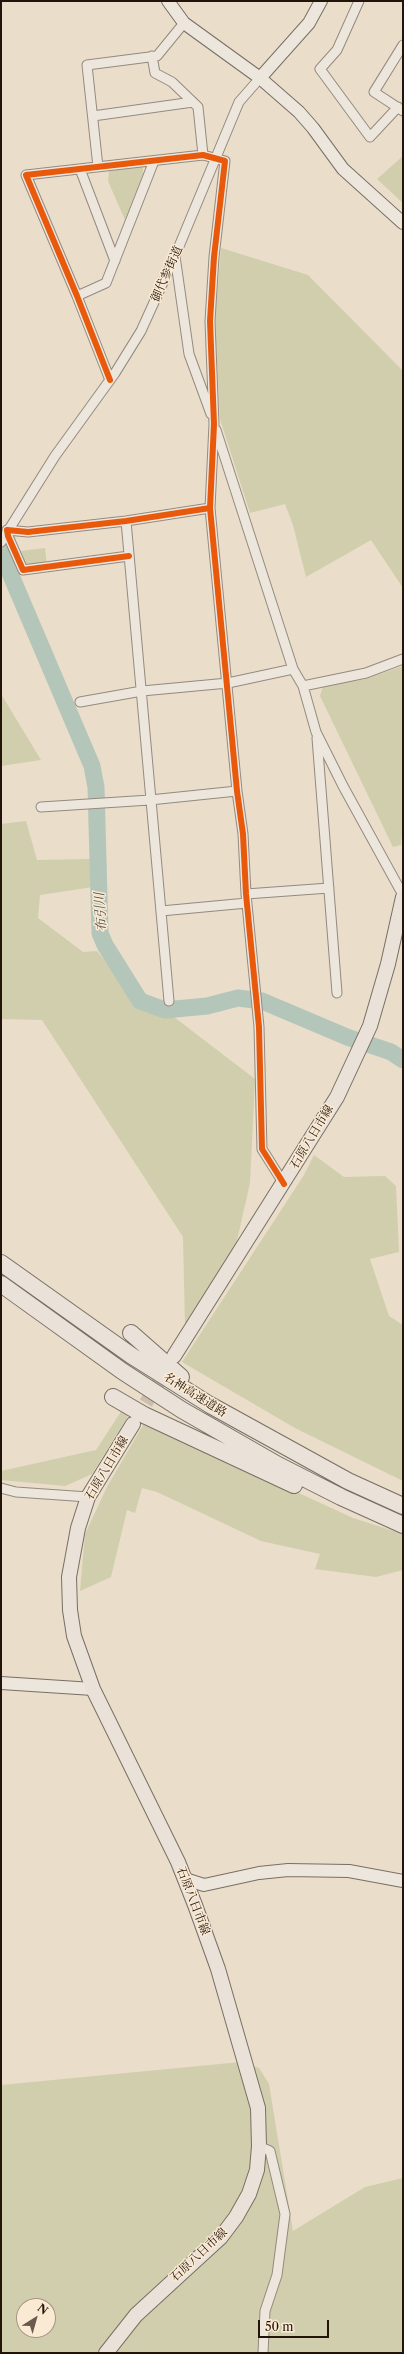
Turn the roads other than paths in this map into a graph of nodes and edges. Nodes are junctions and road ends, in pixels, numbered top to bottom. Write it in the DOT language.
graph roads {
  1 [pos="168,1"];
  2 [pos="360,1"];
  3 [pos="318,2"];
  4 [pos="184,22"];
  5 [pos="403,45"];
  6 [pos="152,56"];
  7 [pos="260,78"];
  8 [pos="193,102"];
  9 [pos="400,109"];
  10 [pos="93,116"];
  11 [pos="203,155"];
  12 [pos="217,157"];
  13 [pos="154,161"];
  14 [pos="98,167"];
  15 [pos="80,169"];
  16 [pos="403,223"];
  17 [pos="175,256"];
  18 [pos="114,261"];
  19 [pos="77,296"];
  20 [pos="110,380"];
  21 [pos="214,424"];
  22 [pos="210,508"];
  23 [pos="126,521"];
  24 [pos="4,537"];
  25 [pos="129,556"];
  26 [pos="403,659"];
  27 [pos="293,669"];
  28 [pos="228,683"];
  29 [pos="303,686"];
  30 [pos="142,691"];
  31 [pos="80,702"];
  32 [pos="316,732"];
  33 [pos="237,791"];
  34 [pos="150,800"];
  35 [pos="41,807"];
  36 [pos="329,888"];
  37 [pos="403,896"];
  38 [pos="247,899"];
  39 [pos="161,911"];
  40 [pos="337,993"];
  41 [pos="169,1001"];
  42 [pos="284,1184"];
  43 [pos="1,1263"];
  44 [pos="1,1284"];
  45 [pos="131,1334"];
  46 [pos="174,1356"];
  47 [pos="113,1397"];
  48 [pos="210,1405"];
  49 [pos="133,1424"];
  50 [pos="1,1488"];
  51 [pos="88,1498"];
  52 [pos="403,1506"];
  53 [pos="403,1524"];
  54 [pos="403,1529"];
  55 [pos="1,1683"];
  56 [pos="93,1689"];
  57 [pos="185,1880"];
  58 [pos="403,1881"];
  59 [pos="259,2146"];
  60 [pos="106,2353"];
  61 [pos="263,2353"];
  1 -- 4 [label="street"];
  2 -- 9 [label="street"];
  3 -- 7 [label="street, 御代参街道"];
  4 -- 6 [label="street"];
  4 -- 7 [label="street"];
  5 -- 9 [label="street"];
  6 -- 8 [label="street"];
  6 -- 10 [label="street"];
  7 -- 12 [label="street, 御代参街道"];
  7 -- 16 [label="street"];
  8 -- 10 [label="street"];
  8 -- 11 [label="street"];
  10 -- 14 [label="street"];
  11 -- 12 [label="street"];
  11 -- 13 [label="street"];
  12 -- 17 [label="street, 御代参街道"];
  12 -- 21 [label="street"];
  13 -- 14 [label="street"];
  13 -- 18 [label="street"];
  14 -- 15 [label="street"];
  15 -- 18 [label="street"];
  15 -- 19 [label="street"];
  17 -- 20 [label="street, 御代参街道"];
  17 -- 21 [label="street"];
  18 -- 19 [label="street"];
  19 -- 20 [label="street"];
  20 -- 24 [label="street, 御代参街道"];
  21 -- 22 [label="street"];
  21 -- 27 [label="street"];
  22 -- 23 [label="street"];
  22 -- 28 [label="street"];
  23 -- 24 [label="street"];
  23 -- 25 [label="street"];
  24 -- 25 [label="street"];
  25 -- 30 [label="street"];
  26 -- 29 [label="street"];
  27 -- 28 [label="street"];
  27 -- 29 [label="street"];
  28 -- 30 [label="street"];
  28 -- 33 [label="street"];
  29 -- 32 [label="street"];
  30 -- 31 [label="street"];
  30 -- 34 [label="street"];
  32 -- 36 [label="street"];
  32 -- 37 [label="street"];
  33 -- 34 [label="street"];
  33 -- 38 [label="street"];
  34 -- 35 [label="street"];
  34 -- 39 [label="street"];
  36 -- 38 [label="street"];
  36 -- 40 [label="street"];
  37 -- 42 [label="main road, 石原八日市線"];
  38 -- 39 [label="street"];
  38 -- 42 [label="street"];
  39 -- 41 [label="street"];
  42 -- 46 [label="main road, 石原八日市線"];
  43 -- 48 [label="highway, 名神高速道路"];
  44 -- 53 [label="highway, 名神高速道路"];
  45 -- 48 [label="highway"];
  47 -- 54 [label="highway"];
  48 -- 52 [label="highway, 名神高速道路"];
  49 -- 51 [label="main road, 石原八日市線"];
  50 -- 51 [label="street"];
  51 -- 56 [label="main road, 石原八日市線"];
  55 -- 56 [label="street"];
  56 -- 57 [label="main road, 石原八日市線"];
  57 -- 58 [label="street"];
  57 -- 59 [label="main road, 石原八日市線"];
  59 -- 60 [label="main road, 石原八日市線"];
  59 -- 61 [label="street"];
}
